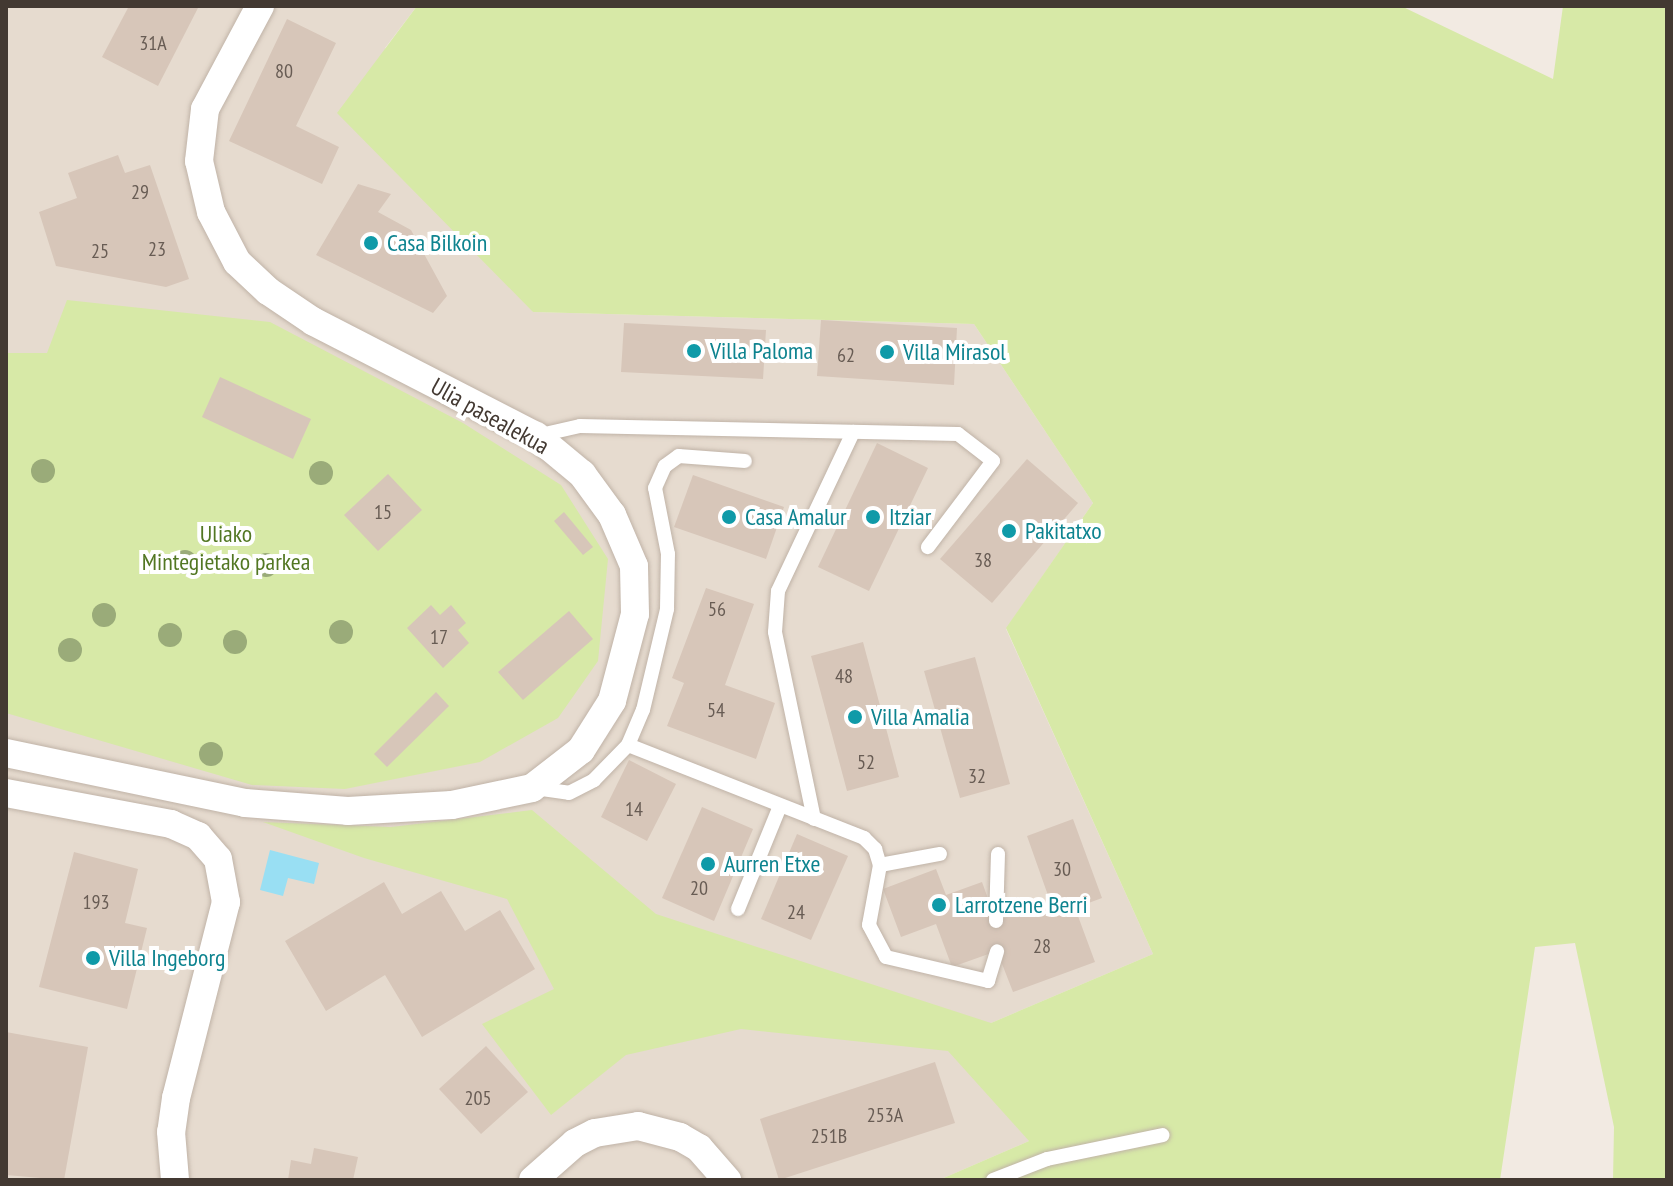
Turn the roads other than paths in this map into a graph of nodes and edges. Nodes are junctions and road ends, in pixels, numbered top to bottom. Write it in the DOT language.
graph roads {
  1 [pos="260,6"];
  2 [pos="853,432"];
  3 [pos="536,436"];
  4 [pos="745,461"];
  5 [pos="928,547"];
  6 [pos="628,745"];
  7 [pos="6,753"];
  8 [pos="532,788"];
  9 [pos="6,793"];
  10 [pos="780,806"];
  11 [pos="814,819"];
  12 [pos="940,854"];
  13 [pos="998,854"];
  14 [pos="880,865"];
  15 [pos="738,909"];
  16 [pos="996,921"];
  17 [pos="997,951"];
  18 [pos="1163,1135"];
  19 [pos="175,1180"];
  20 [pos="533,1180"];
  21 [pos="727,1180"];
  22 [pos="993,1180"];
  1 -- 3 [label="street, Ulia pasealekua"];
  2 -- 3 [label="lane"];
  2 -- 5 [label="lane"];
  2 -- 11 [label="lane"];
  3 -- 8 [label="street, Ulia pasealekua"];
  4 -- 6 [label="lane"];
  6 -- 8 [label="lane"];
  6 -- 10 [label="lane"];
  7 -- 8 [label="street, Ulia pasealekua"];
  9 -- 19 [label="street"];
  10 -- 11 [label="lane"];
  10 -- 15 [label="lane"];
  11 -- 14 [label="lane"];
  12 -- 14 [label="lane"];
  13 -- 16 [label="lane"];
  14 -- 17 [label="lane"];
  18 -- 22 [label="lane"];
  20 -- 21 [label="street"];
}
